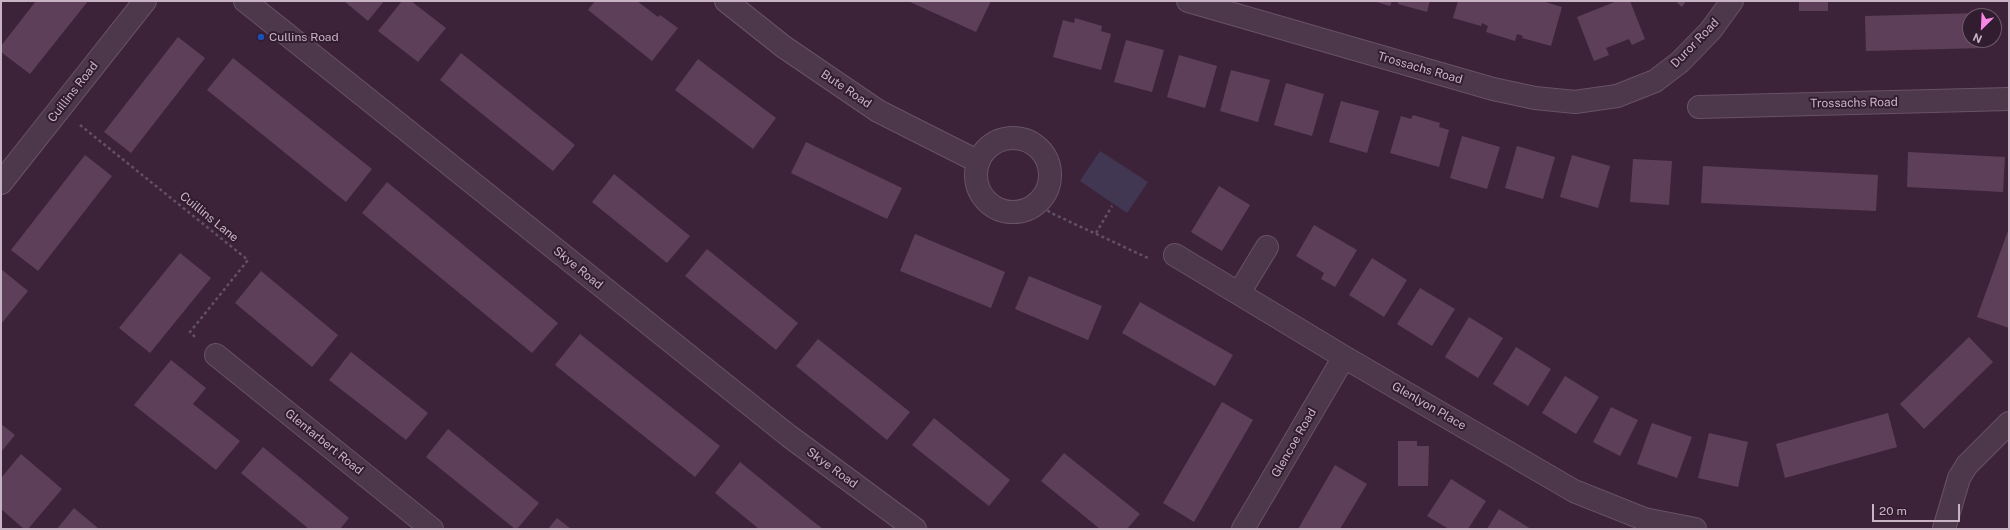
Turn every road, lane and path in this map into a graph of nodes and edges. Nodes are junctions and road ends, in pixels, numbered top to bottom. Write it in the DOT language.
graph roads {
  1 [pos="146,1"];
  2 [pos="245,1"];
  3 [pos="726,1"];
  4 [pos="1188,1"];
  5 [pos="1732,1"];
  6 [pos="1654,81"];
  7 [pos="2009,99"];
  8 [pos="1699,107"];
  9 [pos="60,108"];
  10 [pos="977,161"];
  11 [pos="5,171"];
  12 [pos="1038,203"];
  13 [pos="1112,206"];
  14 [pos="1096,233"];
  15 [pos="1267,247"];
  16 [pos="1175,254"];
  17 [pos="1239,293"];
  18 [pos="216,355"];
  19 [pos="1344,357"];
  20 [pos="2009,423"];
  21 [pos="432,529"];
  22 [pos="915,529"];
  23 [pos="1243,529"];
  24 [pos="1694,529"];
  25 [pos="1944,529"];
  1 -- 9 [label="street, Cuillins Road"];
  2 -- 22 [label="street, Skye Road"];
  3 -- 10 [label="street, Bute Road"];
  4 -- 6 [label="street, Trossachs Road"];
  5 -- 6 [label="street, Duror Road"];
  7 -- 8 [label="street, Trossachs Road"];
  9 -- 11 [label="street, Cuillins Road"];
  9 -- 18 [label="path, Cuillins Lane"];
  10 -- 12 [label="street"];
  10 -- 12 [label="street"];
  12 -- 14 [label="path"];
  13 -- 14 [label="path"];
  14 -- 16 [label="path"];
  15 -- 17 [label="street"];
  16 -- 17 [label="street, Glenlyon Place"];
  17 -- 19 [label="street, Glenlyon Place"];
  18 -- 21 [label="street, Glentarbert Road"];
  19 -- 23 [label="street, Glencoe Road"];
  19 -- 24 [label="street, Glenlyon Place"];
  20 -- 25 [label="street"];
}
